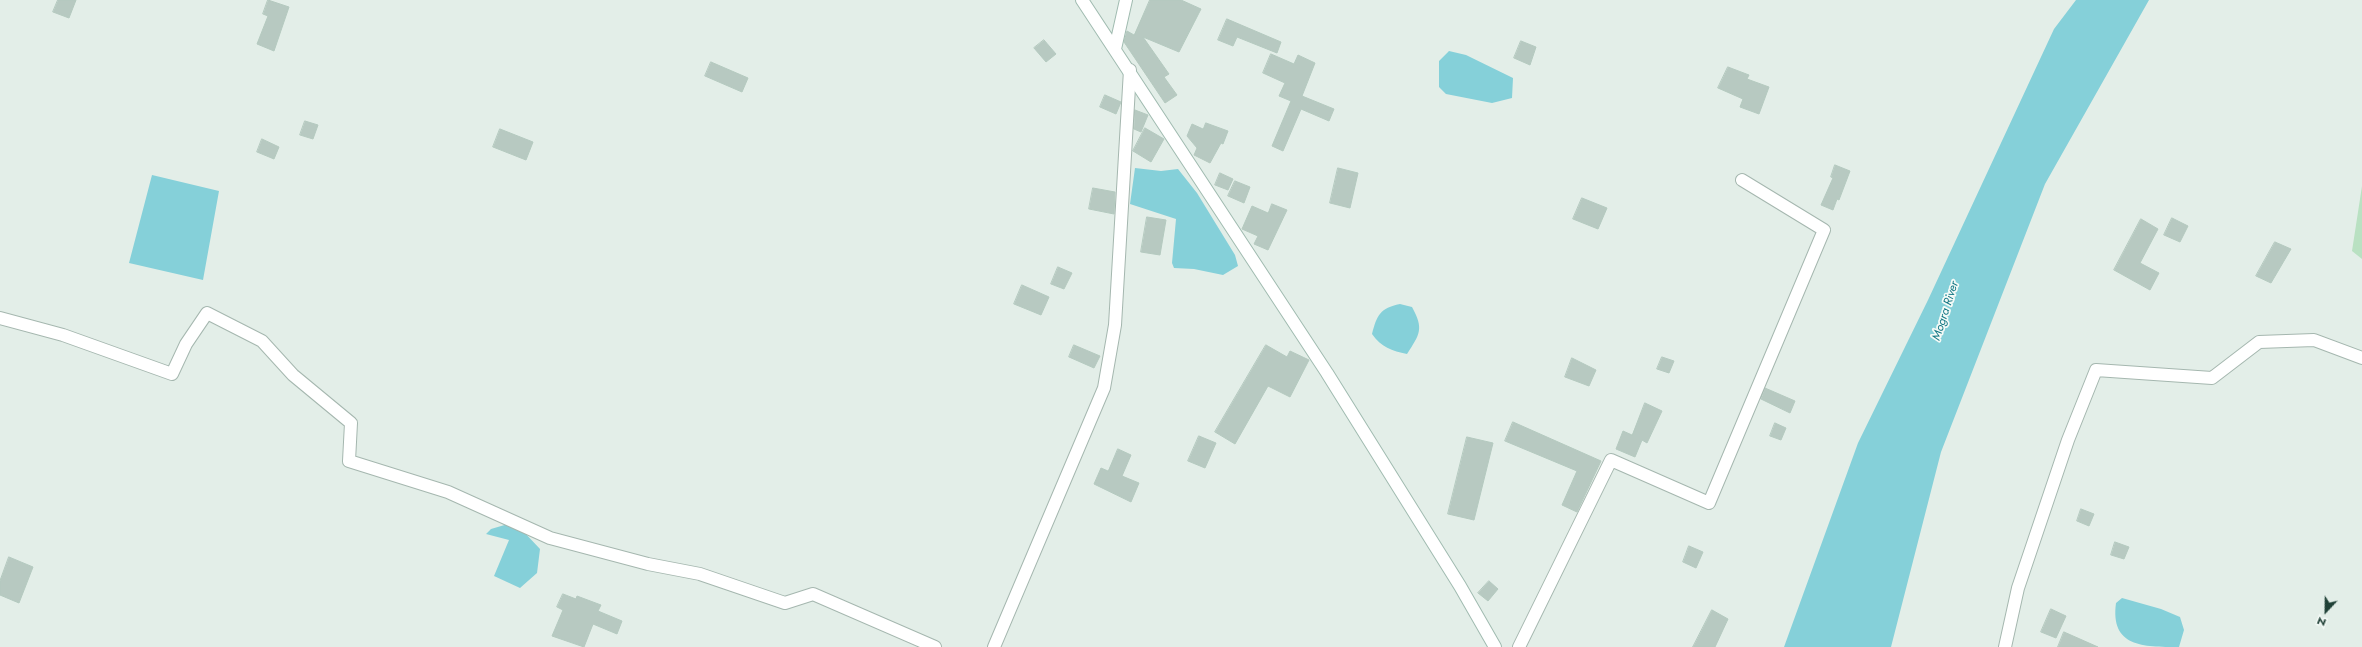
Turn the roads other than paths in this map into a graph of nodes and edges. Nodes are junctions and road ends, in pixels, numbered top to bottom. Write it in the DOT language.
graph roads {
  1 [pos="1082,0"];
  2 [pos="1126,0"];
  3 [pos="1115,49"];
  4 [pos="1130,70"];
  5 [pos="1742,180"];
  6 [pos="0,318"];
  7 [pos="2362,358"];
  8 [pos="935,647"];
  9 [pos="994,647"];
  10 [pos="1495,647"];
  11 [pos="1519,647"];
  12 [pos="2005,647"];
  1 -- 3 [label="street"];
  2 -- 3 [label="street"];
  3 -- 4 [label="street"];
  4 -- 9 [label="street"];
  4 -- 10 [label="street"];
  5 -- 11 [label="street"];
  6 -- 8 [label="street"];
  7 -- 12 [label="street"];
}
